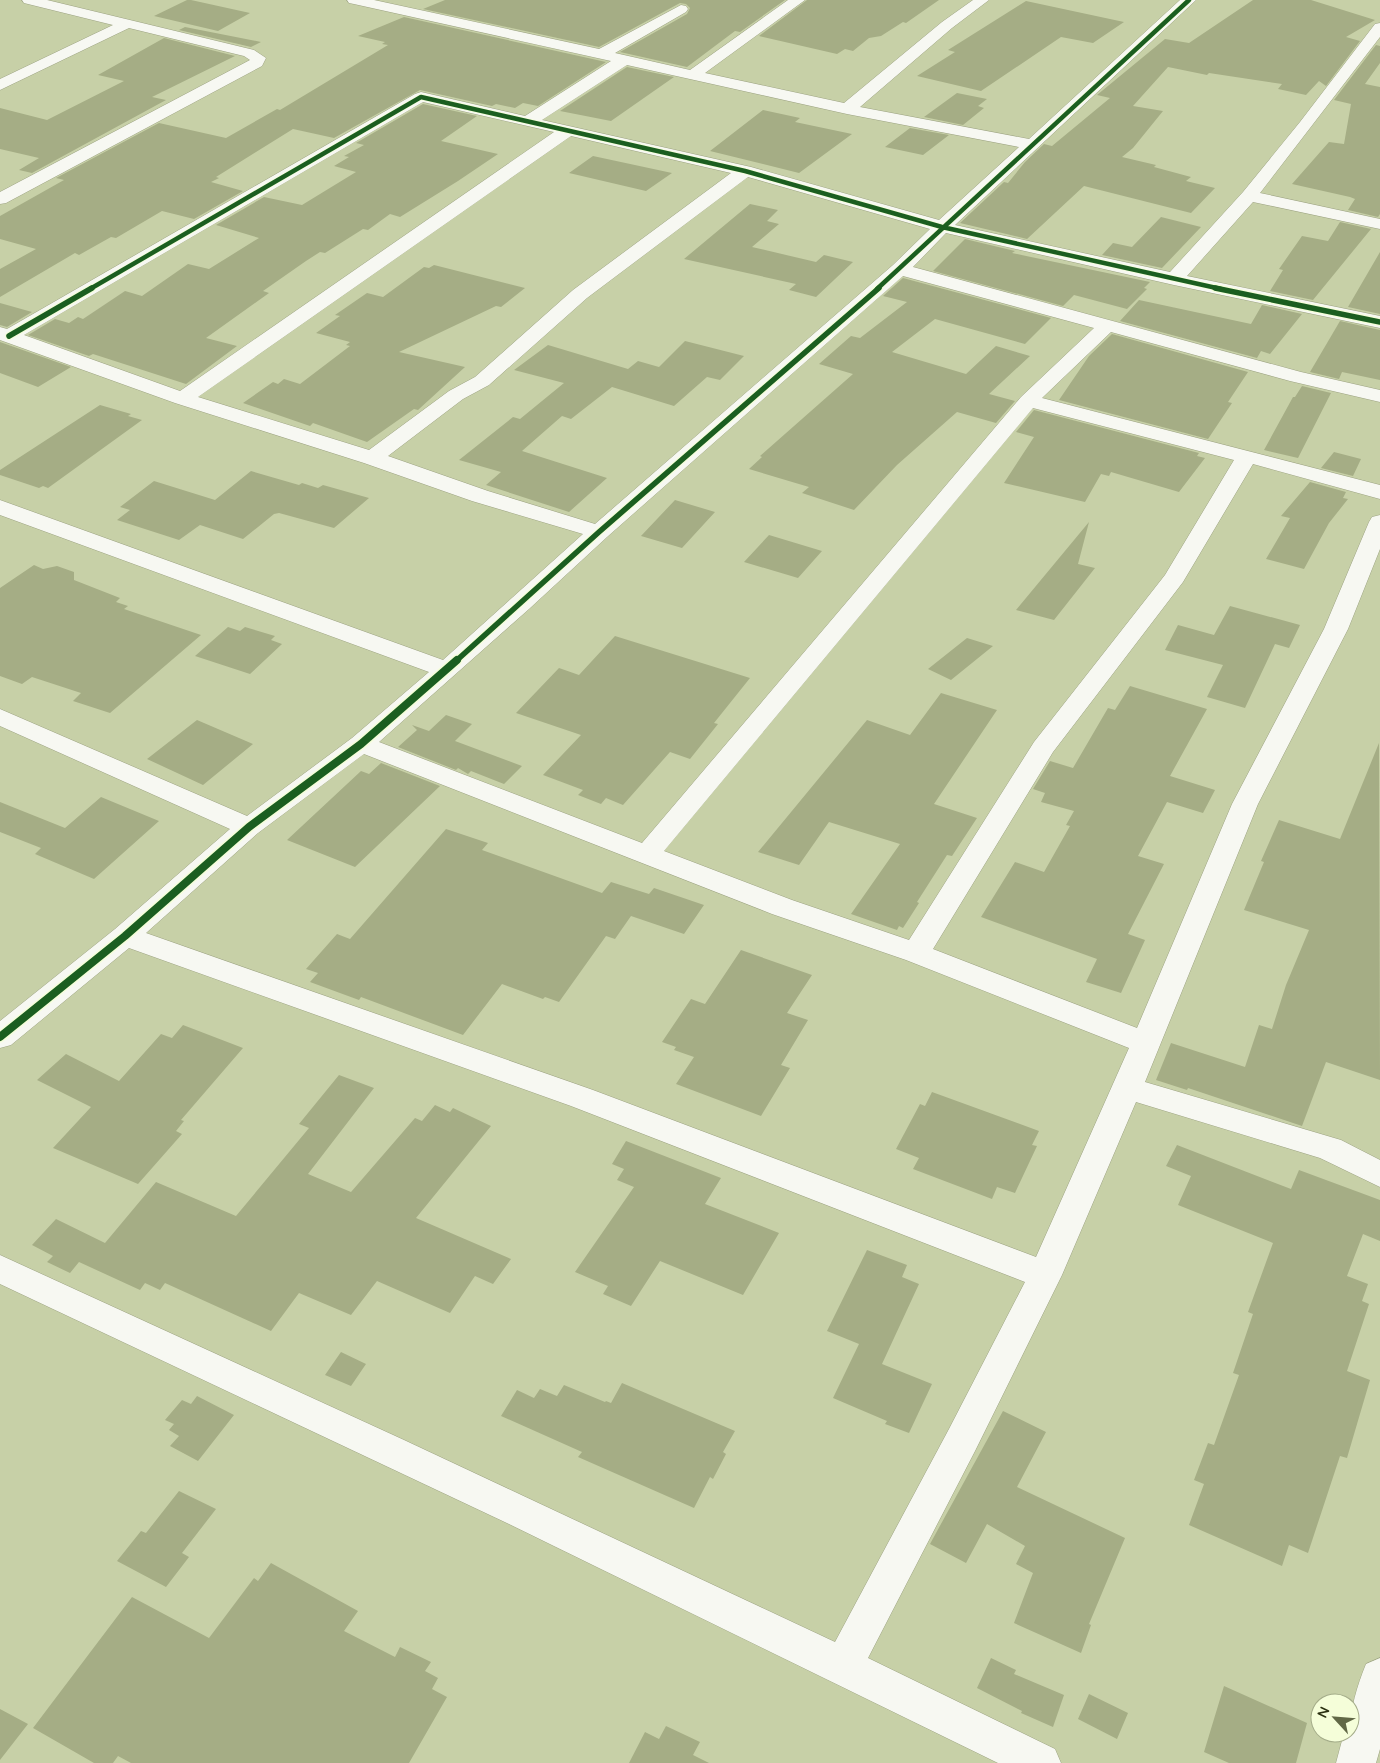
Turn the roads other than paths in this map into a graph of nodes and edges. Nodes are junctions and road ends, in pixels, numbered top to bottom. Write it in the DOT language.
graph roads {
  1 [pos="30,0"];
  2 [pos="354,0"];
  3 [pos="798,0"];
  4 [pos="982,0"];
  5 [pos="1189,0"];
  6 [pos="681,10"];
  7 [pos="128,23"];
  8 [pos="1380,27"];
  9 [pos="600,55"];
  10 [pos="622,61"];
  11 [pos="692,75"];
  12 [pos="0,85"];
  13 [pos="847,109"];
  14 [pos="526,122"];
  15 [pos="567,131"];
  16 [pos="1031,144"];
  17 [pos="745,171"];
  18 [pos="1249,196"];
  19 [pos="0,199"];
  20 [pos="1380,224"];
  21 [pos="942,227"];
  22 [pos="900,269"];
  23 [pos="1174,279"];
  24 [pos="1380,322"];
  25 [pos="1107,326"];
  26 [pos="5,335"];
  27 [pos="1380,396"];
  28 [pos="182,399"];
  29 [pos="1028,401"];
  30 [pos="1247,456"];
  31 [pos="372,458"];
  32 [pos="1380,492"];
  33 [pos="0,507"];
  34 [pos="1380,522"];
  35 [pos="599,532"];
  36 [pos="445,669"];
  37 [pos="0,718"];
  38 [pos="361,744"];
  39 [pos="249,827"];
  40 [pos="648,854"];
  41 [pos="125,936"];
  42 [pos="916,953"];
  43 [pos="6,1023"];
  44 [pos="1146,1043"];
  45 [pos="1127,1088"];
  46 [pos="1380,1174"];
  47 [pos="0,1269"];
  48 [pos="1045,1275"];
  49 [pos="843,1666"];
  50 [pos="1380,1677"];
  51 [pos="1041,1763"];
  52 [pos="1356,1763"];
  1 -- 7 [label="street"];
  2 -- 9 [label="street"];
  3 -- 11 [label="street"];
  4 -- 13 [label="street"];
  5 -- 16 [label="street"];
  6 -- 9 [label="street"];
  7 -- 12 [label="street"];
  7 -- 19 [label="street"];
  8 -- 18 [label="street"];
  9 -- 10 [label="street"];
  10 -- 11 [label="street"];
  10 -- 14 [label="street"];
  11 -- 13 [label="street"];
  13 -- 16 [label="street"];
  14 -- 15 [label="street"];
  14 -- 26 [label="street"];
  15 -- 17 [label="street"];
  15 -- 28 [label="street"];
  16 -- 21 [label="street"];
  17 -- 21 [label="street"];
  17 -- 31 [label="street"];
  18 -- 20 [label="street"];
  18 -- 23 [label="street"];
  21 -- 22 [label="street"];
  21 -- 23 [label="street"];
  22 -- 25 [label="street"];
  22 -- 35 [label="street"];
  23 -- 24 [label="street"];
  25 -- 27 [label="street"];
  25 -- 29 [label="street"];
  26 -- 28 [label="street"];
  28 -- 31 [label="street"];
  29 -- 30 [label="street"];
  29 -- 40 [label="street"];
  30 -- 32 [label="street"];
  30 -- 42 [label="street"];
  31 -- 35 [label="street"];
  33 -- 36 [label="street"];
  34 -- 44 [label="street"];
  35 -- 36 [label="street"];
  36 -- 38 [label="street"];
  37 -- 39 [label="street"];
  38 -- 39 [label="street"];
  38 -- 40 [label="street"];
  39 -- 41 [label="street"];
  40 -- 42 [label="street"];
  41 -- 43 [label="street"];
  41 -- 48 [label="street"];
  42 -- 44 [label="street"];
  44 -- 45 [label="street"];
  45 -- 46 [label="street"];
  45 -- 48 [label="street"];
  47 -- 49 [label="street"];
  48 -- 49 [label="street"];
  49 -- 51 [label="street"];
  50 -- 52 [label="street"];
}
